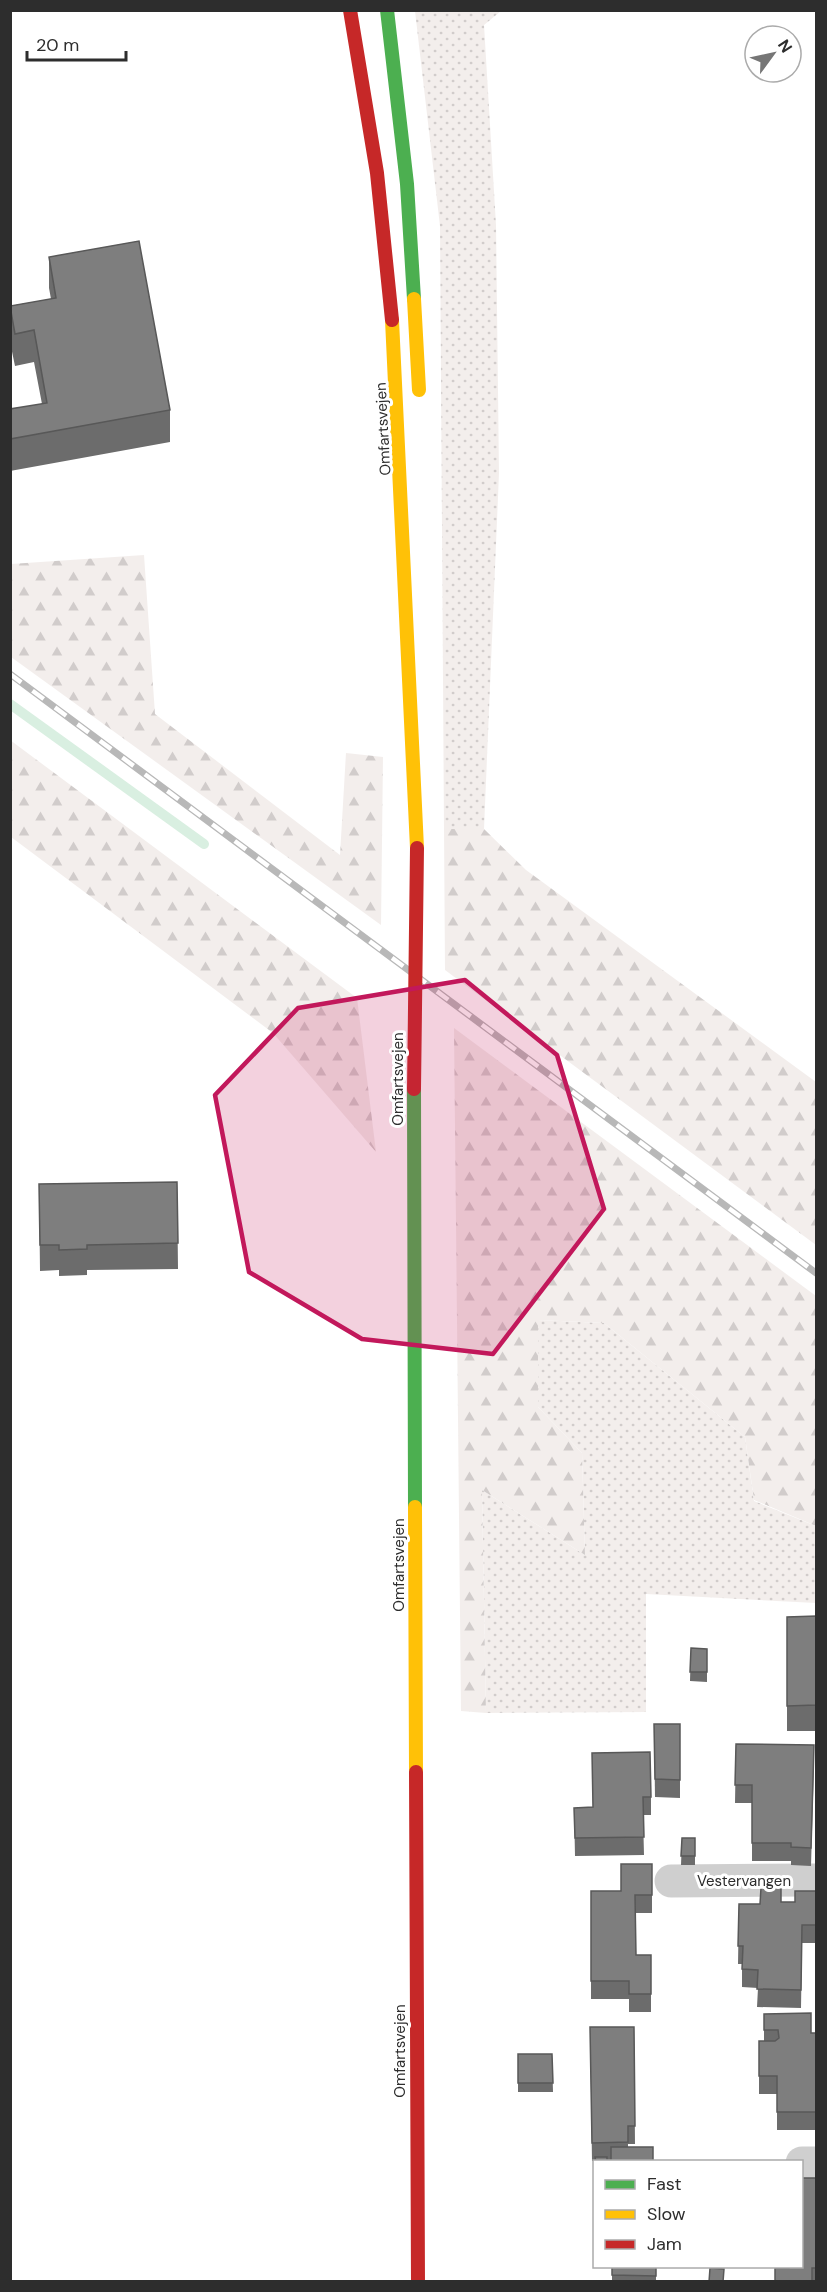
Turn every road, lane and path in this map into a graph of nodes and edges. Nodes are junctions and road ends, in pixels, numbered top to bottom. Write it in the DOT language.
graph roads {
  1 [pos="350,10"];
  2 [pos="387,10"];
  3 [pos="419,402"];
  4 [pos="421,627"];
  5 [pos="417,848"];
  6 [pos="816,1880"];
  7 [pos="671,1881"];
  8 [pos="418,2282"];
  1 -- 5 [label="main road, Omfartsvejen"];
  2 -- 3 [label="main road"];
  4 -- 5 [label="main road, Omfartsvejen"];
  5 -- 8 [label="main road, Omfartsvejen, bridge"];
  6 -- 7 [label="street, Vestervangen"];
}
